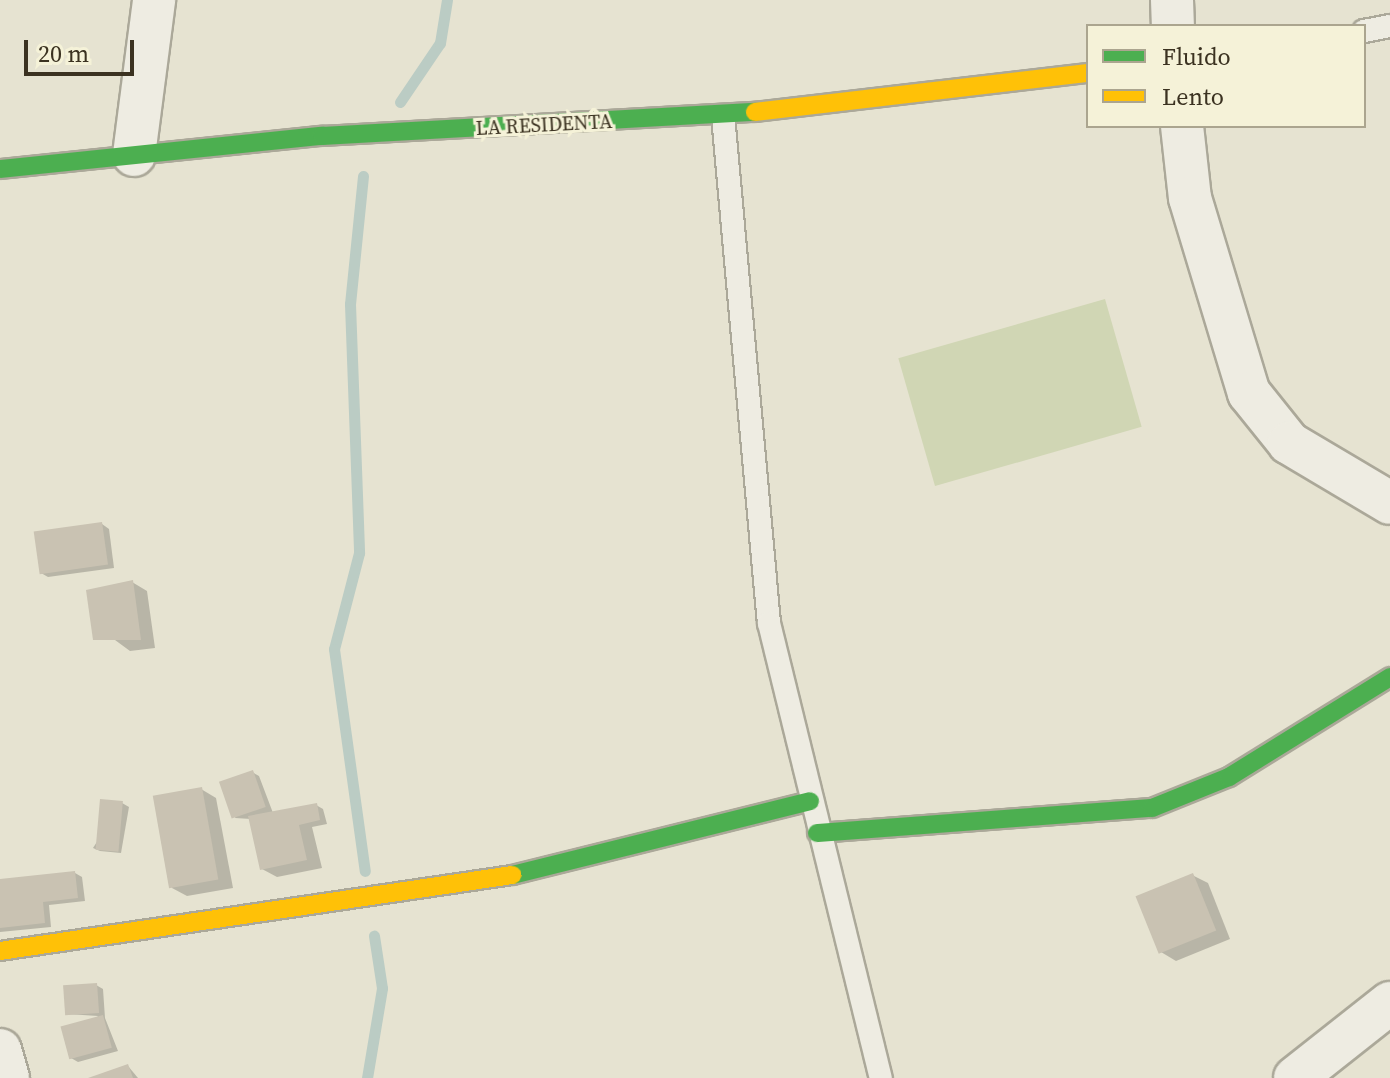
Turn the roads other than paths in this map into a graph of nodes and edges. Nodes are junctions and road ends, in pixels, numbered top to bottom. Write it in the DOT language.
graph roads {
  1 [pos="154,0"];
  2 [pos="1172,0"];
  3 [pos="1173,24"];
  4 [pos="1390,26"];
  5 [pos="1366,31"];
  6 [pos="1086,73"];
  7 [pos="723,116"];
  8 [pos="1182,128"];
  9 [pos="134,155"];
  10 [pos="0,169"];
  11 [pos="1390,503"];
  12 [pos="1390,677"];
  13 [pos="810,801"];
  14 [pos="817,833"];
  15 [pos="0,951"];
  16 [pos="1390,1003"];
  17 [pos="0,1050"];
  18 [pos="8,1078"];
  19 [pos="881,1078"];
  20 [pos="1295,1078"];
  1 -- 9 [label="street"];
  2 -- 3 [label="street"];
  4 -- 5 [label="lane"];
  6 -- 7 [label="street, LA RESIDENTA"];
  7 -- 9 [label="street, LA RESIDENTA"];
  7 -- 13 [label="lane"];
  8 -- 11 [label="street"];
  9 -- 10 [label="street, LA RESIDENTA"];
  12 -- 14 [label="street"];
  13 -- 14 [label="lane"];
  13 -- 15 [label="street"];
  14 -- 19 [label="lane"];
  16 -- 20 [label="street"];
  17 -- 18 [label="street"];
}
